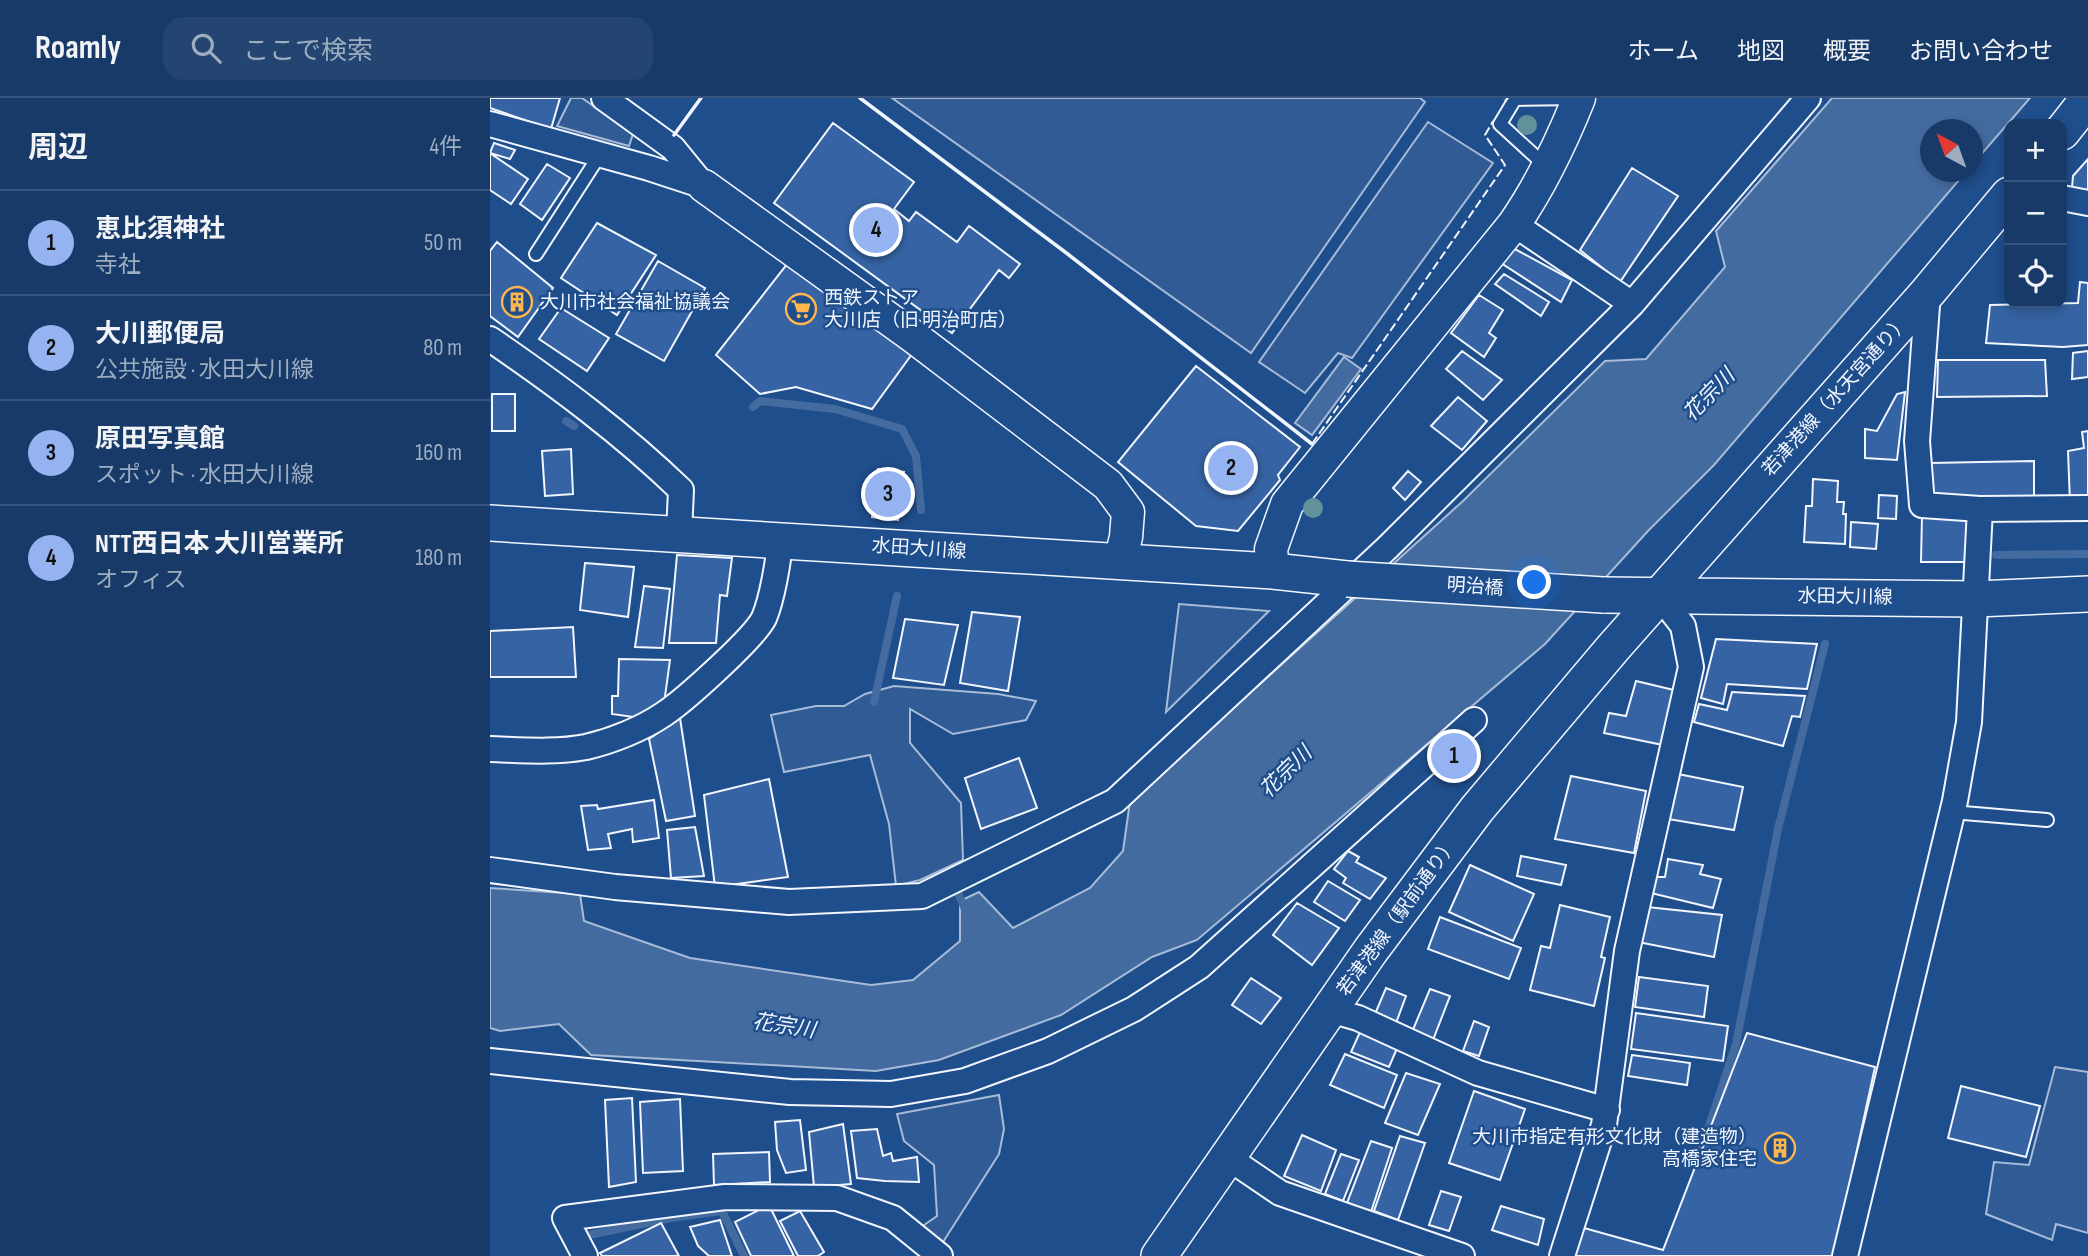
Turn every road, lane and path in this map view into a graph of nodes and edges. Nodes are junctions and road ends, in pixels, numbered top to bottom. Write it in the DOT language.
graph roads {
  1 [pos="604,98"];
  2 [pos="1579,98"];
  3 [pos="1808,98"];
  4 [pos="2088,99"];
  5 [pos="490,124"];
  6 [pos="2067,126"];
  7 [pos="599,156"];
  8 [pos="1549,168"];
  9 [pos="704,186"];
  10 [pos="2067,199"];
  11 [pos="2004,201"];
  12 [pos="2088,203"];
  13 [pos="1514,224"];
  14 [pos="536,254"];
  15 [pos="1928,292"];
  16 [pos="1632,304"];
  17 [pos="490,339"];
  18 [pos="2088,508"];
  19 [pos="1980,509"];
  20 [pos="490,523"];
  21 [pos="679,533"];
  22 [pos="780,540"];
  23 [pos="1120,562"];
  24 [pos="1273,571"];
  25 [pos="1347,579"];
  26 [pos="2088,594"];
  27 [pos="1603,595"];
  28 [pos="1659,595"];
  29 [pos="1976,599"];
  30 [pos="1474,720"];
  31 [pos="490,748"];
  32 [pos="1952,812"];
  33 [pos="2047,820"];
  34 [pos="490,870"];
  35 [pos="1330,1010"];
  36 [pos="490,1061"];
  37 [pos="1607,1110"];
  38 [pos="1227,1157"];
  39 [pos="585,1256"];
  40 [pos="940,1256"];
  41 [pos="1159,1256"];
  42 [pos="1462,1256"];
  43 [pos="1562,1256"];
  44 [pos="1845,1256"];
  1 -- 9 [label="street"];
  2 -- 8 [label="street"];
  2 -- 8 [label="lane"];
  3 -- 16 [label="street"];
  4 -- 6 [label="main road"];
  5 -- 7 [label="street"];
  7 -- 9 [label="street"];
  7 -- 14 [label="lane"];
  8 -- 13 [label="street"];
  9 -- 23 [label="street"];
  10 -- 12 [label="street"];
  11 -- 15 [label="main road, 若津港線（水天宮通り）"];
  13 -- 16 [label="street"];
  13 -- 24 [label="street"];
  15 -- 19 [label="street"];
  15 -- 28 [label="main road, 若津港線（水天宮通り）"];
  16 -- 34 [label="street"];
  17 -- 21 [label="street"];
  18 -- 19 [label="street"];
  19 -- 29 [label="street"];
  20 -- 21 [label="main road, 水田大川線"];
  21 -- 22 [label="main road, 水田大川線"];
  22 -- 23 [label="main road, 水田大川線"];
  22 -- 31 [label="street"];
  23 -- 24 [label="main road, 水田大川線"];
  24 -- 25 [label="main road, 水田大川線"];
  25 -- 27 [label="main road, 明治橋, bridge"];
  26 -- 29 [label="main road, 水田大川線"];
  27 -- 28 [label="main road, 水田大川線"];
  28 -- 29 [label="main road, 水田大川線"];
  28 -- 35 [label="main road, 若津港線（駅前通り）"];
  28 -- 37 [label="street"];
  29 -- 32 [label="street"];
  30 -- 36 [label="street"];
  32 -- 33 [label="lane"];
  32 -- 44 [label="street"];
  35 -- 37 [label="street"];
  35 -- 38 [label="main road, 若津港線（駅前通り）"];
  37 -- 43 [label="street"];
  38 -- 41 [label="main road, 若津港線（駅前通り）"];
  38 -- 42 [label="street"];
  39 -- 40 [label="street"];
}
